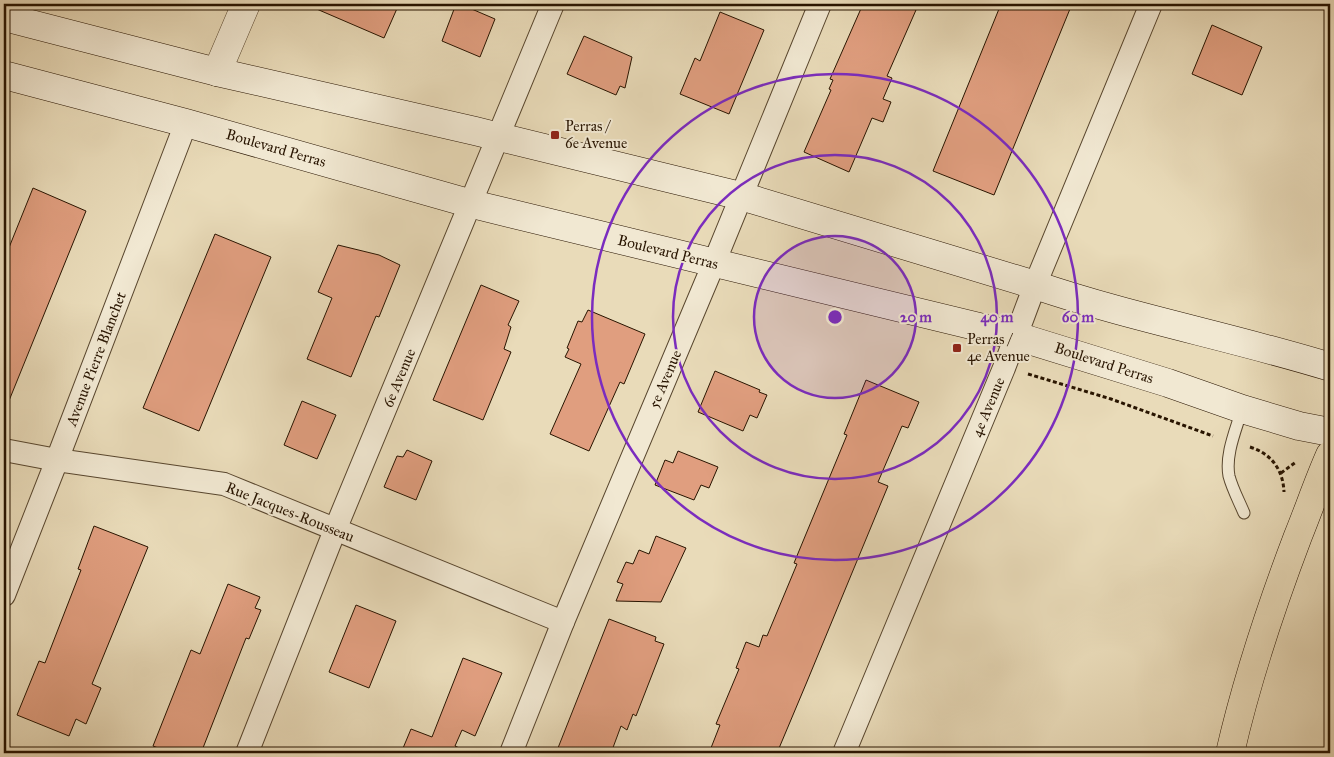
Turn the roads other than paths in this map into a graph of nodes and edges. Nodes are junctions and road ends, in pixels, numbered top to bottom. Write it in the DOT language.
graph roads {
  1 [pos="246,4"];
  2 [pos="553,4"];
  3 [pos="820,4"];
  4 [pos="1151,4"];
  5 [pos="4,18"];
  6 [pos="217,72"];
  7 [pos="4,76"];
  8 [pos="186,122"];
  9 [pos="498,136"];
  10 [pos="741,196"];
  11 [pos="472,204"];
  12 [pos="714,263"];
  13 [pos="1036,285"];
  14 [pos="1016,336"];
  15 [pos="1330,367"];
  16 [pos="1242,410"];
  17 [pos="1330,432"];
  18 [pos="4,450"];
  19 [pos="1330,455"];
  20 [pos="57,460"];
  21 [pos="1244,513"];
  22 [pos="335,530"];
  23 [pos="4,595"];
  24 [pos="563,622"];
  25 [pos="247,753"];
  26 [pos="511,753"];
  27 [pos="844,753"];
  28 [pos="1230,753"];
  1 -- 6 [label="main road"];
  2 -- 9 [label="street, 6e Avenue"];
  3 -- 10 [label="street, 5e Avenue"];
  4 -- 13 [label="street, 4e Avenue"];
  5 -- 6 [label="main road"];
  6 -- 9 [label="main road"];
  7 -- 8 [label="main road, Boulevard Perras"];
  8 -- 11 [label="main road, Boulevard Perras"];
  8 -- 20 [label="street, Avenue Pierre Blanchet"];
  9 -- 10 [label="main road"];
  9 -- 11 [label="street, 6e Avenue"];
  10 -- 12 [label="street, 5e Avenue"];
  10 -- 13 [label="main road"];
  11 -- 12 [label="main road, Boulevard Perras"];
  11 -- 22 [label="street, 6e Avenue"];
  12 -- 14 [label="main road, Boulevard Perras"];
  12 -- 24 [label="street, 5e Avenue"];
  13 -- 14 [label="street, 4e Avenue"];
  13 -- 15 [label="main road"];
  14 -- 16 [label="main road, Boulevard Perras"];
  14 -- 27 [label="street, 4e Avenue"];
  16 -- 17 [label="main road, Boulevard Perras"];
  16 -- 21 [label="lane"];
  18 -- 20 [label="street, Rue Jacques-Rousseau"];
  19 -- 28 [label="highway"];
  20 -- 22 [label="street, Rue Jacques-Rousseau"];
  20 -- 23 [label="street, Avenue Pierre Blanchet"];
  22 -- 24 [label="street, Rue Jacques-Rousseau"];
  22 -- 25 [label="street, 6e Avenue"];
  24 -- 26 [label="street, 5e Avenue"];
}
